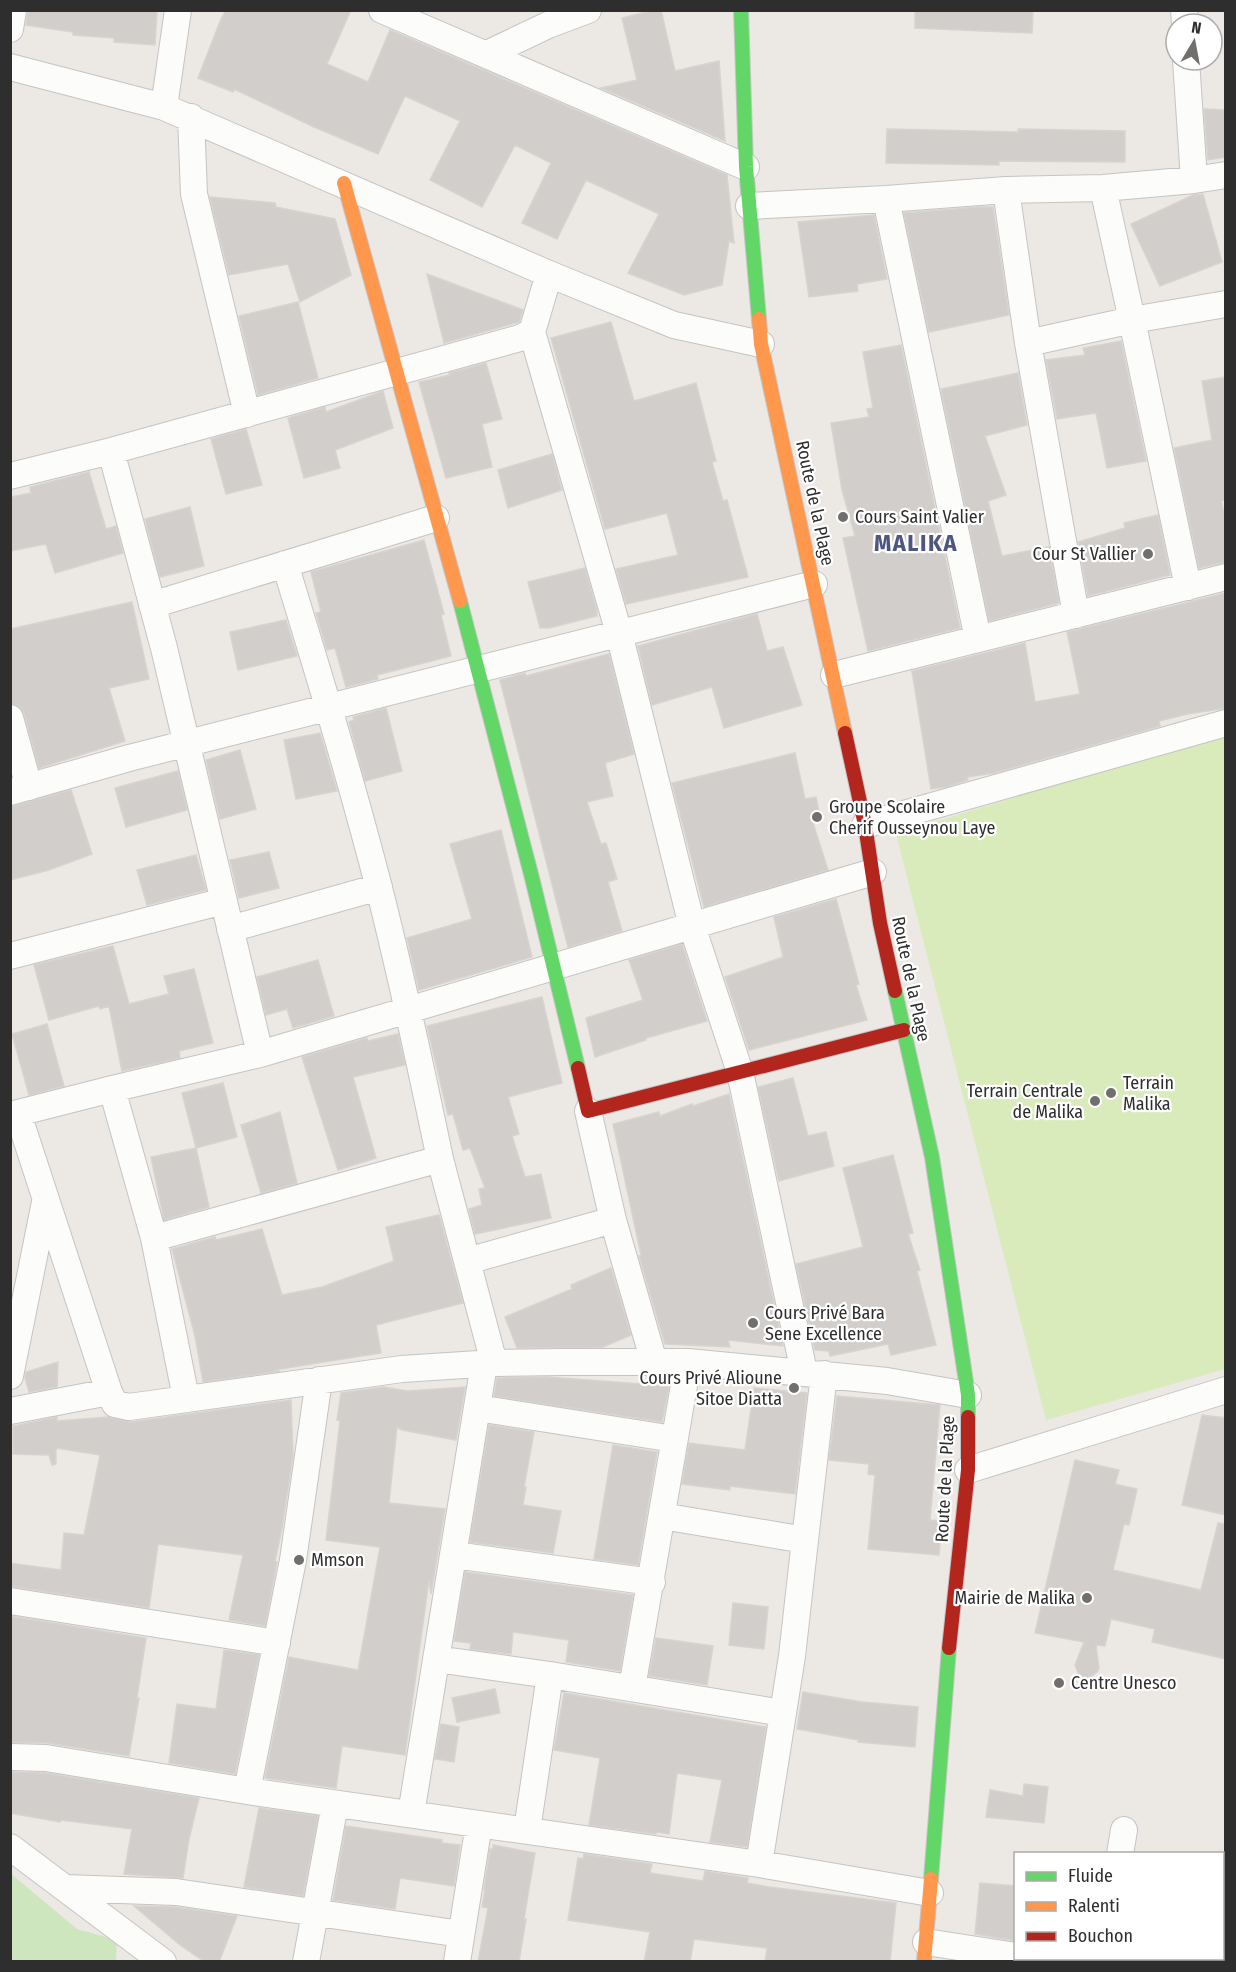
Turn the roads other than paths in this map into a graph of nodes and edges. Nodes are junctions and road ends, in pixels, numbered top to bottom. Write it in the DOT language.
graph roads {
  1 [pos="13,10"];
  2 [pos="178,10"];
  3 [pos="382,10"];
  4 [pos="588,10"];
  5 [pos="741,10"];
  6 [pos="10,29"];
  7 [pos="487,54"];
  8 [pos="10,67"];
  9 [pos="1187,72"];
  10 [pos="164,107"];
  11 [pos="191,117"];
  12 [pos="746,167"];
  13 [pos="1226,175"];
  14 [pos="1194,180"];
  15 [pos="344,183"];
  16 [pos="1103,188"];
  17 [pos="1006,190"];
  18 [pos="886,199"];
  19 [pos="749,206"];
  20 [pos="549,274"];
  21 [pos="1226,304"];
  22 [pos="1132,320"];
  23 [pos="532,332"];
  24 [pos="1028,343"];
  25 [pos="761,344"];
  26 [pos="398,372"];
  27 [pos="247,414"];
  28 [pos="111,451"];
  29 [pos="10,476"];
  30 [pos="436,518"];
  31 [pos="285,564"];
  32 [pos="1226,577"];
  33 [pos="814,584"];
  34 [pos="1188,587"];
  35 [pos="152,605"];
  36 [pos="1076,615"];
  37 [pos="619,633"];
  38 [pos="978,639"];
  39 [pos="478,669"];
  40 [pos="834,675"];
  41 [pos="328,707"];
  42 [pos="10,718"];
  43 [pos="1226,723"];
  44 [pos="186,744"];
  45 [pos="20,790"];
  46 [pos="865,825"];
  47 [pos="873,872"];
  48 [pos="379,887"];
  49 [pos="224,901"];
  50 [pos="692,926"];
  51 [pos="230,929"];
  52 [pos="10,956"];
  53 [pos="555,967"];
  54 [pos="408,1011"];
  55 [pos="904,1030"];
  56 [pos="260,1054"];
  57 [pos="740,1072"];
  58 [pos="112,1089"];
  59 [pos="588,1111"];
  60 [pos="14,1114"];
  61 [pos="440,1159"];
  62 [pos="46,1199"];
  63 [pos="613,1220"];
  64 [pos="154,1238"];
  65 [pos="467,1261"];
  66 [pos="16,1323"];
  67 [pos="654,1362"];
  68 [pos="688,1362"];
  69 [pos="489,1363"];
  70 [pos="814,1373"];
  71 [pos="10,1376"];
  72 [pos="319,1380"];
  73 [pos="1226,1390"];
  74 [pos="109,1392"];
  75 [pos="968,1395"];
  76 [pos="186,1398"];
  77 [pos="477,1408"];
  78 [pos="10,1411"];
  79 [pos="675,1439"];
  80 [pos="968,1470"];
  81 [pos="662,1516"];
  82 [pos="805,1540"];
  83 [pos="453,1555"];
  84 [pos="652,1582"];
  85 [pos="10,1601"];
  86 [pos="277,1643"];
  87 [pos="436,1659"];
  88 [pos="550,1675"];
  89 [pos="632,1688"];
  90 [pos="783,1713"];
  91 [pos="10,1757"];
  92 [pos="247,1791"];
  93 [pos="334,1804"];
  94 [pos="411,1814"];
  95 [pos="479,1824"];
  96 [pos="526,1830"];
  97 [pos="10,1847"];
  98 [pos="759,1864"];
  99 [pos="65,1888"];
  100 [pos="930,1893"];
  101 [pos="315,1913"];
  102 [pos="460,1934"];
  103 [pos="925,1952"];
  104 [pos="1014,1956"];
  105 [pos="163,1962"];
  106 [pos="306,1962"];
  107 [pos="457,1962"];
  1 -- 6 [label="street"];
  2 -- 10 [label="street"];
  3 -- 7 [label="street"];
  4 -- 7 [label="street"];
  5 -- 12 [label="main road, Route de la Plage"];
  7 -- 12 [label="street"];
  8 -- 10 [label="street"];
  9 -- 14 [label="street"];
  10 -- 11 [label="street"];
  11 -- 15 [label="street"];
  11 -- 27 [label="street"];
  12 -- 19 [label="main road, Route de la Plage"];
  13 -- 14 [label="street"];
  14 -- 16 [label="street"];
  15 -- 20 [label="street"];
  15 -- 26 [label="main road"];
  16 -- 17 [label="street"];
  16 -- 22 [label="street"];
  17 -- 18 [label="street"];
  17 -- 24 [label="street"];
  18 -- 19 [label="street"];
  18 -- 38 [label="street"];
  19 -- 25 [label="main road, Route de la Plage"];
  20 -- 23 [label="street"];
  20 -- 25 [label="street"];
  21 -- 22 [label="street"];
  22 -- 24 [label="street"];
  22 -- 34 [label="street"];
  23 -- 26 [label="street"];
  23 -- 37 [label="street"];
  24 -- 36 [label="street"];
  25 -- 33 [label="main road, Route de la Plage"];
  26 -- 27 [label="street"];
  26 -- 30 [label="main road"];
  27 -- 28 [label="street"];
  28 -- 29 [label="street"];
  28 -- 35 [label="street"];
  30 -- 31 [label="street"];
  30 -- 39 [label="main road"];
  31 -- 35 [label="street"];
  31 -- 41 [label="street"];
  32 -- 34 [label="street"];
  33 -- 37 [label="street"];
  33 -- 40 [label="main road, Route de la Plage"];
  34 -- 36 [label="street"];
  35 -- 44 [label="street"];
  36 -- 38 [label="street"];
  37 -- 39 [label="street"];
  37 -- 50 [label="street"];
  38 -- 40 [label="street"];
  39 -- 41 [label="street"];
  39 -- 53 [label="main road"];
  40 -- 46 [label="main road, Route de la Plage"];
  41 -- 44 [label="street"];
  41 -- 48 [label="street"];
  42 -- 45 [label="street"];
  43 -- 46 [label="street"];
  44 -- 45 [label="street"];
  44 -- 49 [label="street"];
  46 -- 47 [label="main road, Route de la Plage"];
  47 -- 50 [label="street"];
  47 -- 55 [label="main road, Route de la Plage"];
  48 -- 51 [label="street"];
  48 -- 54 [label="street"];
  49 -- 51 [label="street"];
  49 -- 52 [label="street"];
  50 -- 53 [label="street"];
  50 -- 57 [label="street"];
  51 -- 56 [label="street"];
  53 -- 54 [label="street"];
  53 -- 59 [label="main road"];
  54 -- 56 [label="street"];
  54 -- 61 [label="street"];
  55 -- 57 [label="main road"];
  55 -- 75 [label="main road, Route de la Plage"];
  56 -- 58 [label="street"];
  57 -- 59 [label="main road"];
  57 -- 70 [label="street"];
  58 -- 60 [label="street"];
  58 -- 64 [label="street"];
  59 -- 63 [label="street"];
  60 -- 62 [label="street"];
  61 -- 64 [label="street"];
  61 -- 65 [label="street"];
  62 -- 66 [label="street"];
  62 -- 74 [label="street"];
  63 -- 65 [label="street"];
  63 -- 67 [label="street"];
  64 -- 76 [label="street"];
  65 -- 69 [label="street"];
  66 -- 71 [label="street"];
  67 -- 68 [label="street"];
  67 -- 69 [label="street"];
  68 -- 70 [label="street"];
  68 -- 79 [label="street"];
  69 -- 72 [label="street"];
  69 -- 77 [label="street"];
  70 -- 75 [label="street"];
  70 -- 82 [label="street"];
  72 -- 76 [label="street"];
  72 -- 86 [label="street"];
  73 -- 80 [label="street"];
  74 -- 76 [label="street"];
  74 -- 78 [label="street"];
  75 -- 80 [label="main road, Route de la Plage"];
  77 -- 79 [label="street"];
  77 -- 83 [label="street"];
  79 -- 81 [label="street"];
  80 -- 100 [label="main road, Route de la Plage"];
  81 -- 82 [label="street"];
  81 -- 84 [label="street"];
  82 -- 90 [label="street"];
  83 -- 84 [label="street"];
  83 -- 87 [label="street"];
  84 -- 89 [label="street"];
  85 -- 86 [label="street"];
  86 -- 92 [label="street"];
  87 -- 88 [label="street"];
  87 -- 94 [label="street"];
  88 -- 89 [label="street"];
  88 -- 96 [label="street"];
  89 -- 90 [label="street"];
  90 -- 98 [label="street"];
  91 -- 92 [label="street"];
  92 -- 93 [label="street"];
  93 -- 94 [label="street"];
  93 -- 101 [label="street"];
  94 -- 95 [label="street"];
  95 -- 96 [label="street"];
  95 -- 102 [label="street"];
  96 -- 98 [label="street"];
  97 -- 99 [label="street"];
  98 -- 100 [label="street"];
  99 -- 101 [label="street"];
  99 -- 105 [label="street"];
  100 -- 103 [label="main road, Route de la Plage"];
  101 -- 102 [label="street"];
  101 -- 106 [label="street"];
  102 -- 107 [label="street"];
  103 -- 104 [label="street"];
}
